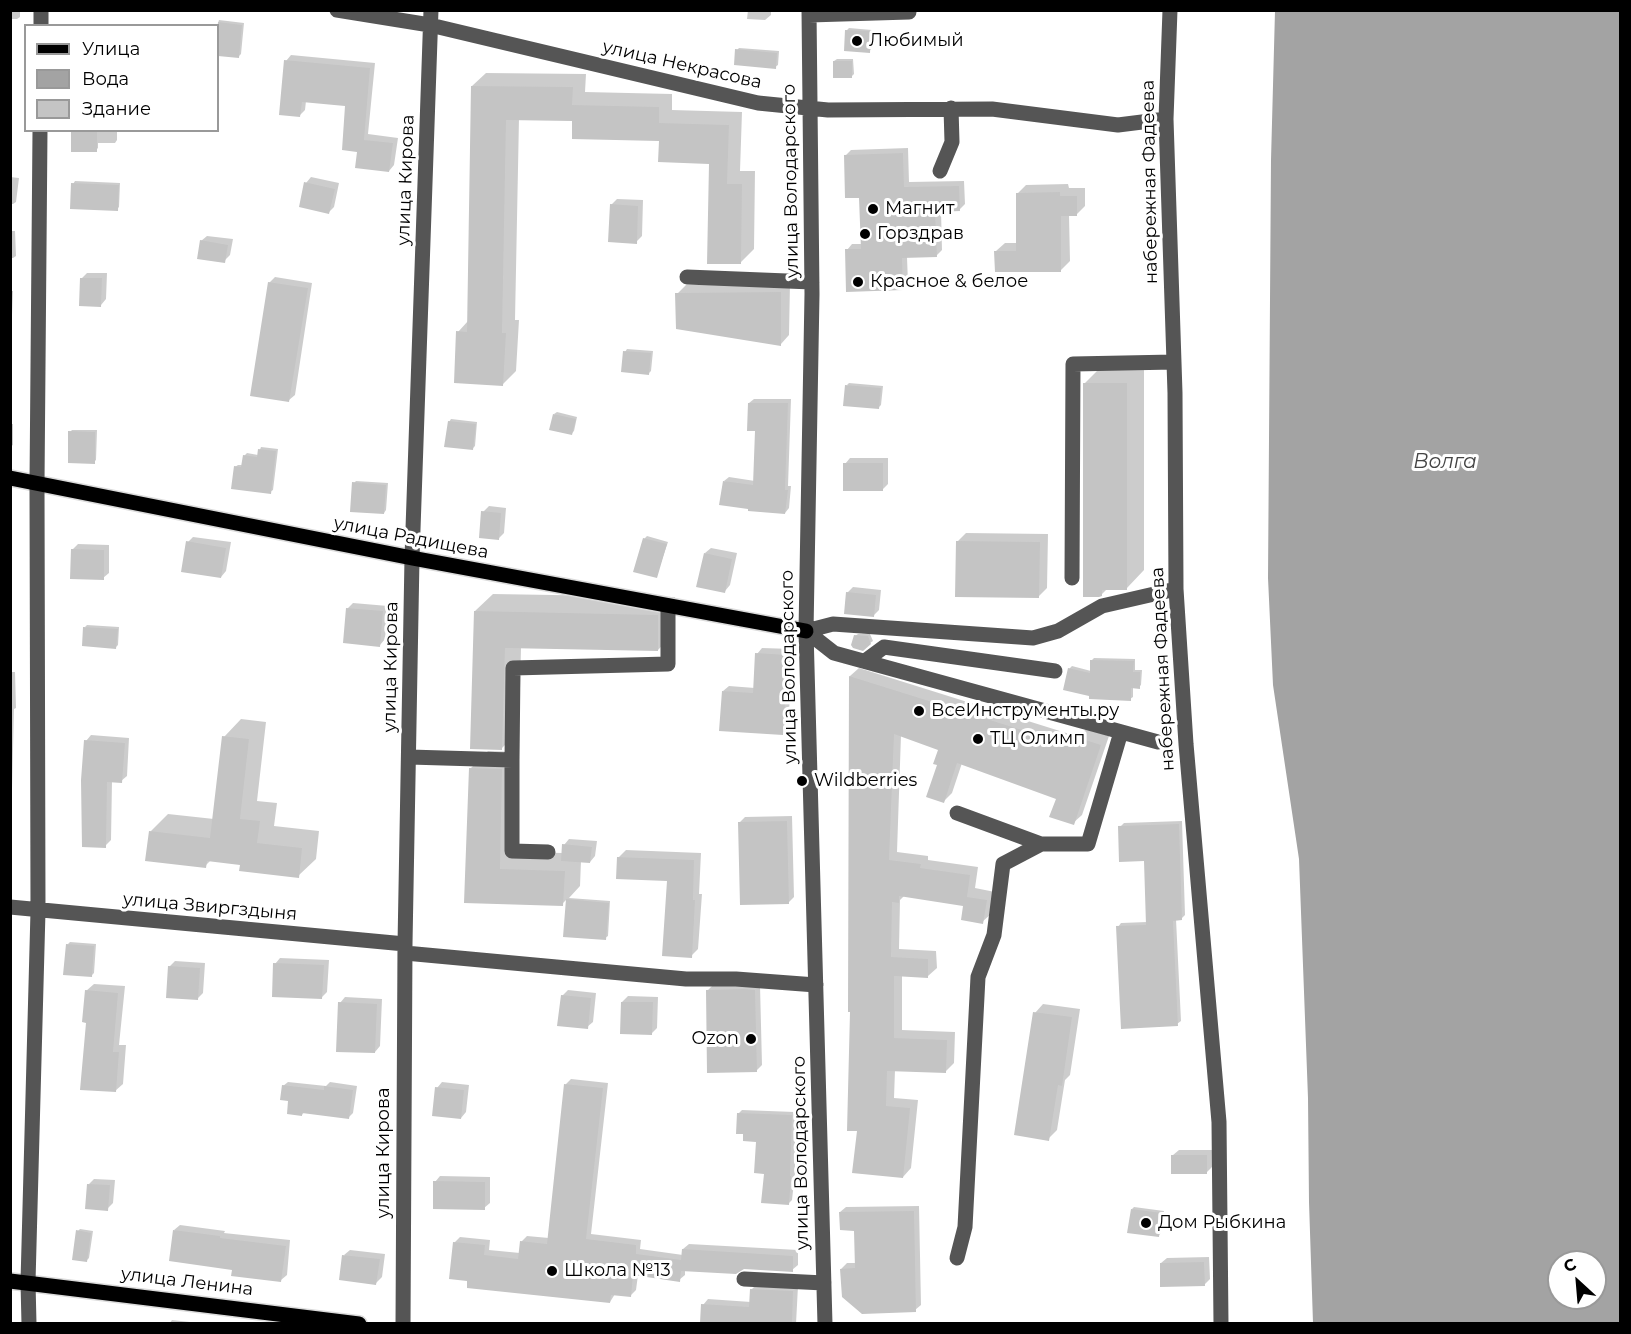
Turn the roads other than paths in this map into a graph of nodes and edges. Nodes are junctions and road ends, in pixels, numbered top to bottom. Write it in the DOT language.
graph roads {
  1 [pos="337,10"];
  2 [pos="909,10"];
  3 [pos="1170,10"];
  4 [pos="810,13"];
  5 [pos="430,18"];
  6 [pos="809,108"];
  7 [pos="951,108"];
  8 [pos="1166,119"];
  9 [pos="40,132"];
  10 [pos="940,171"];
  11 [pos="687,278"];
  12 [pos="812,282"];
  13 [pos="1174,362"];
  14 [pos="10,478"];
  15 [pos="38,483"];
  16 [pos="412,558"];
  17 [pos="1072,578"];
  18 [pos="1176,589"];
  19 [pos="668,606"];
  20 [pos="866,627"];
  21 [pos="806,631"];
  22 [pos="884,647"];
  23 [pos="866,661"];
  24 [pos="1055,671"];
  25 [pos="1121,732"];
  26 [pos="1158,742"];
  27 [pos="409,757"];
  28 [pos="512,760"];
  29 [pos="957,813"];
  30 [pos="1041,844"];
  31 [pos="548,852"];
  32 [pos="10,907"];
  33 [pos="38,911"];
  34 [pos="405,949"];
  35 [pos="816,985"];
  36 [pos="957,1258"];
  37 [pos="744,1279"];
  38 [pos="10,1281"];
  39 [pos="28,1282"];
  40 [pos="824,1283"];
  41 [pos="29,1323"];
  42 [pos="359,1323"];
  43 [pos="403,1323"];
  44 [pos="825,1323"];
  45 [pos="1221,1323"];
  1 -- 5 [label="street, улица Некрасова"];
  2 -- 4 [label="street"];
  3 -- 8 [label="street, набережная Фадеева"];
  4 -- 6 [label="street, улица Володарского"];
  5 -- 6 [label="street, улица Некрасова"];
  5 -- 16 [label="street, улица Кирова"];
  6 -- 7 [label="street, улица Некрасова"];
  6 -- 12 [label="street, улица Володарского"];
  7 -- 8 [label="street, улица Некрасова"];
  7 -- 10 [label="street"];
  8 -- 13 [label="street, набережная Фадеева"];
  9 -- 15 [label="street"];
  11 -- 12 [label="street"];
  12 -- 21 [label="street, улица Володарского"];
  13 -- 17 [label="street"];
  13 -- 18 [label="street, набережная Фадеева"];
  14 -- 15 [label="main road, улица Радищева"];
  15 -- 16 [label="main road, улица Радищева"];
  15 -- 33 [label="street"];
  16 -- 19 [label="main road, улица Радищева"];
  16 -- 27 [label="street, улица Кирова"];
  18 -- 20 [label="street"];
  18 -- 45 [label="street, набережная Фадеева"];
  19 -- 21 [label="main road, улица Радищева"];
  19 -- 28 [label="street"];
  20 -- 21 [label="street"];
  20 -- 22 [label="street"];
  21 -- 23 [label="street"];
  21 -- 35 [label="street, улица Володарского"];
  22 -- 23 [label="street"];
  22 -- 24 [label="street"];
  23 -- 25 [label="street"];
  25 -- 26 [label="street"];
  25 -- 30 [label="street"];
  27 -- 28 [label="street"];
  27 -- 34 [label="street, улица Кирова"];
  28 -- 31 [label="street"];
  29 -- 30 [label="street"];
  30 -- 36 [label="street"];
  32 -- 33 [label="street, улица Звиргздыня"];
  33 -- 34 [label="street, улица Звиргздыня"];
  33 -- 39 [label="street"];
  34 -- 35 [label="street, улица Звиргздыня"];
  34 -- 43 [label="street, улица Кирова"];
  35 -- 40 [label="street, улица Володарского"];
  37 -- 40 [label="street"];
  38 -- 39 [label="main road, улица Ленина"];
  39 -- 41 [label="street"];
  39 -- 42 [label="main road, улица Ленина"];
  40 -- 44 [label="street, улица Володарского"];
}
